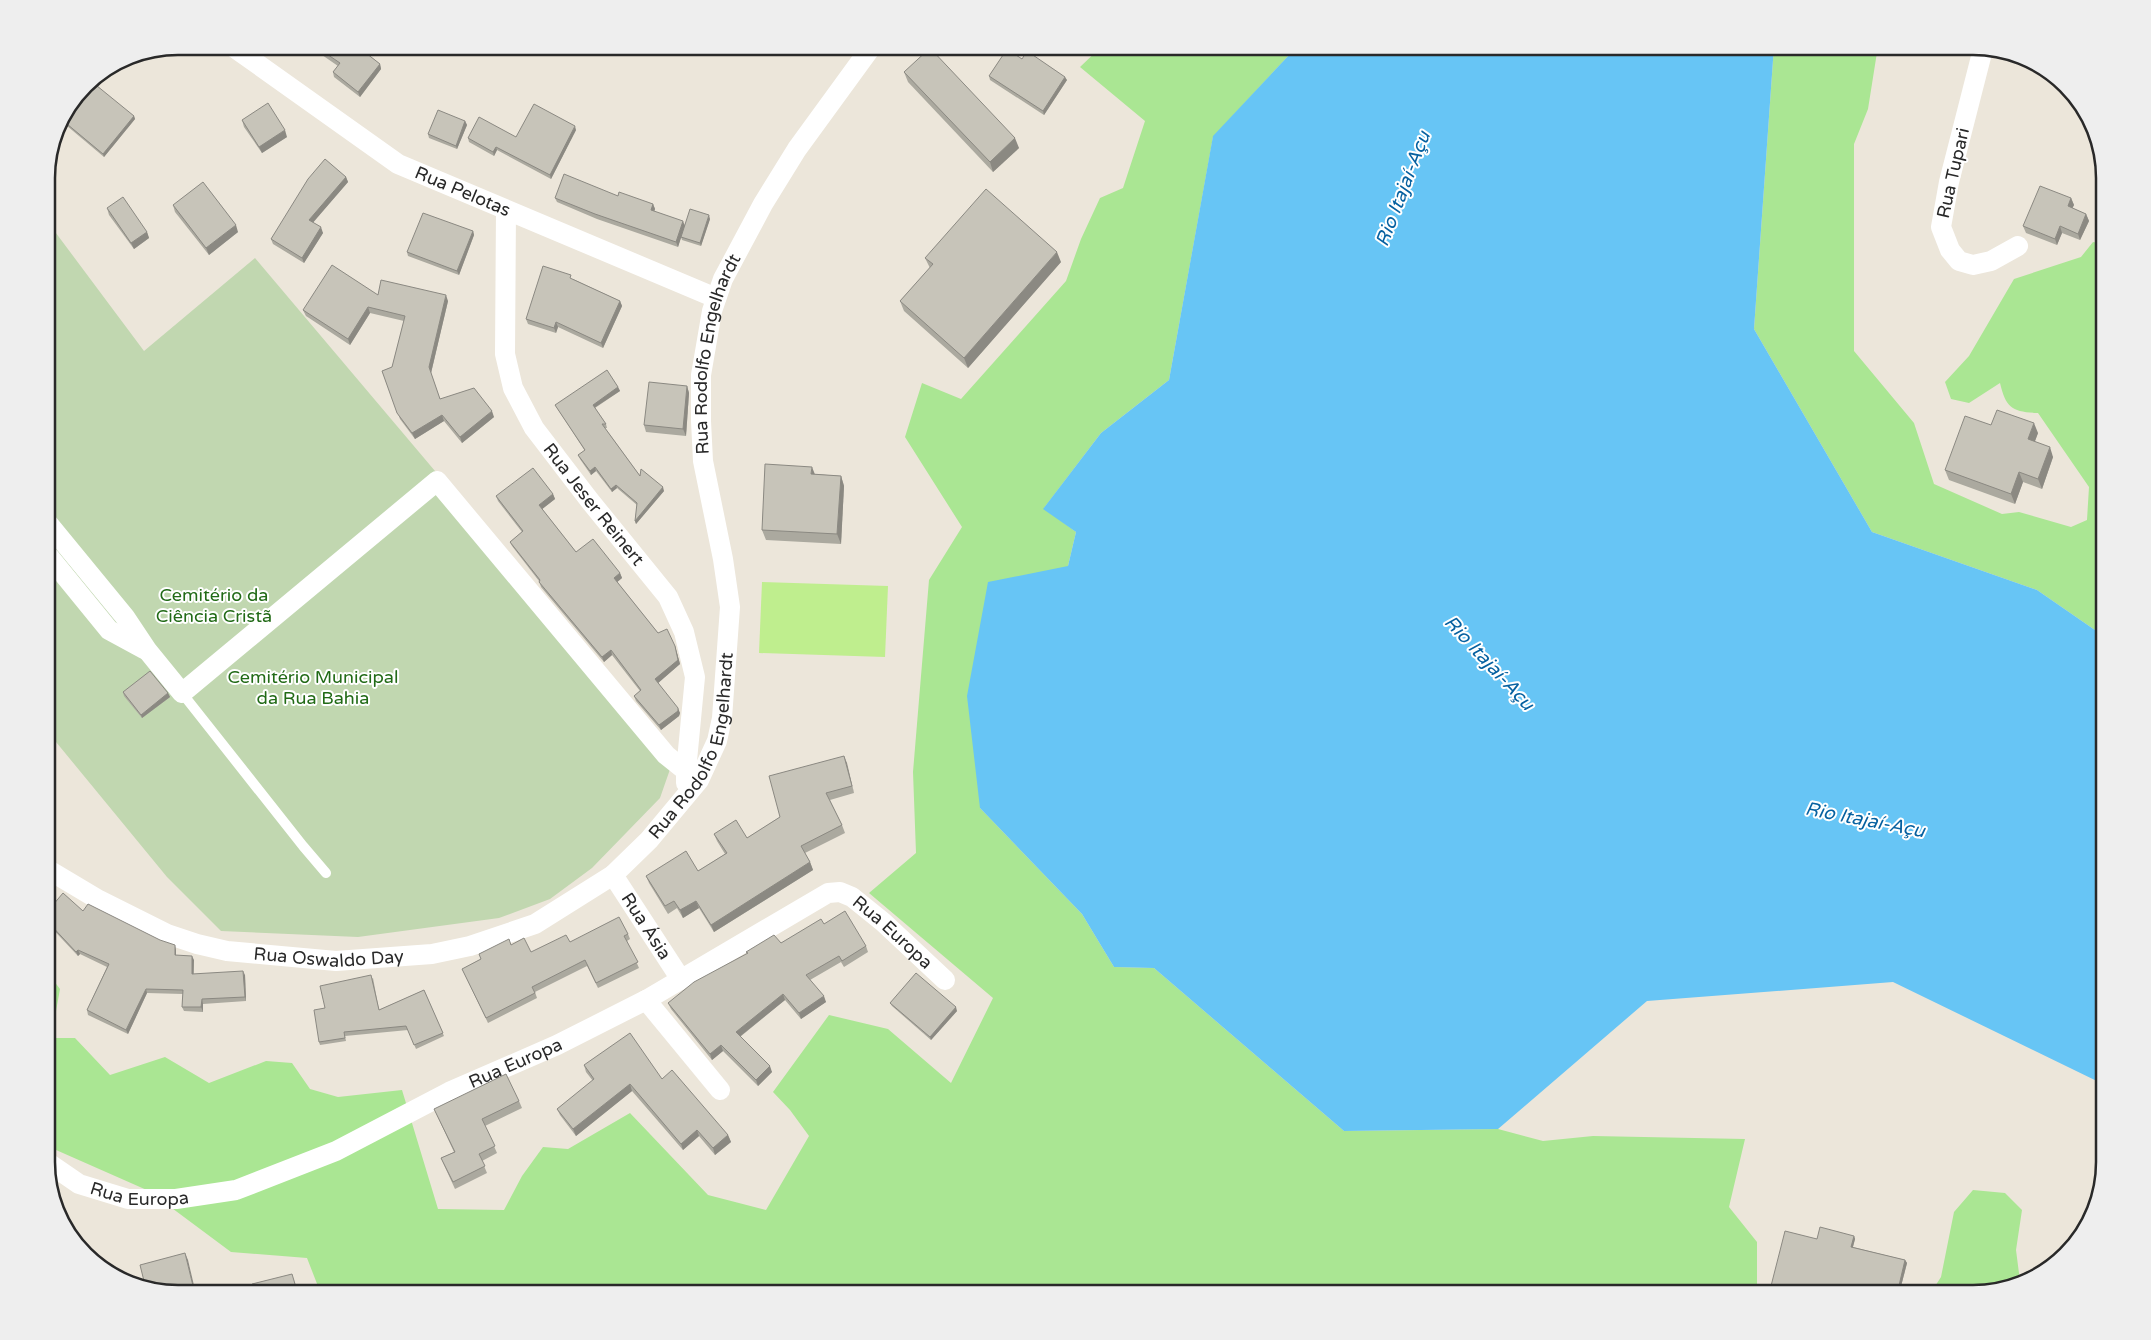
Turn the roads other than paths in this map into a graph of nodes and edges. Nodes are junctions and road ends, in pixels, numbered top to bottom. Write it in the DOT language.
graph roads {
  1 [pos="245,55"];
  2 [pos="865,55"];
  3 [pos="1981,56"];
  4 [pos="506,210"];
  5 [pos="2018,246"];
  6 [pos="716,298"];
  7 [pos="55,533"];
  8 [pos="55,565"];
  9 [pos="125,616"];
  10 [pos="109,630"];
  11 [pos="147,650"];
  12 [pos="182,693"];
  13 [pos="686,771"];
  14 [pos="687,795"];
  15 [pos="326,873"];
  16 [pos="55,874"];
  17 [pos="613,875"];
  18 [pos="680,978"];
  19 [pos="945,980"];
  20 [pos="646,1000"];
  21 [pos="720,1090"];
  22 [pos="55,1168"];
  1 -- 4 [label="street, Rua Pelotas"];
  2 -- 6 [label="street, Rua Rodolfo Engelhardt"];
  3 -- 5 [label="street, Rua Tupari"];
  4 -- 6 [label="street, Rua Pelotas"];
  4 -- 13 [label="street, Rua Jeser Reinert"];
  6 -- 14 [label="street, Rua Rodolfo Engelhardt"];
  7 -- 9 [label="street"];
  8 -- 10 [label="street"];
  9 -- 10 [label="lane"];
  9 -- 11 [label="street"];
  10 -- 11 [label="street"];
  11 -- 12 [label="street"];
  12 -- 13 [label="street"];
  12 -- 15 [label="lane"];
  13 -- 14 [label="street, Rua Jeser Reinert"];
  14 -- 17 [label="street, Rua Rodolfo Engelhardt"];
  16 -- 17 [label="street, Rua Oswaldo Day"];
  17 -- 18 [label="street, Rua Ásia"];
  18 -- 19 [label="street, Rua Europa"];
  18 -- 20 [label="street, Rua Europa"];
  20 -- 21 [label="street"];
  20 -- 22 [label="street, Rua Europa"];
}
